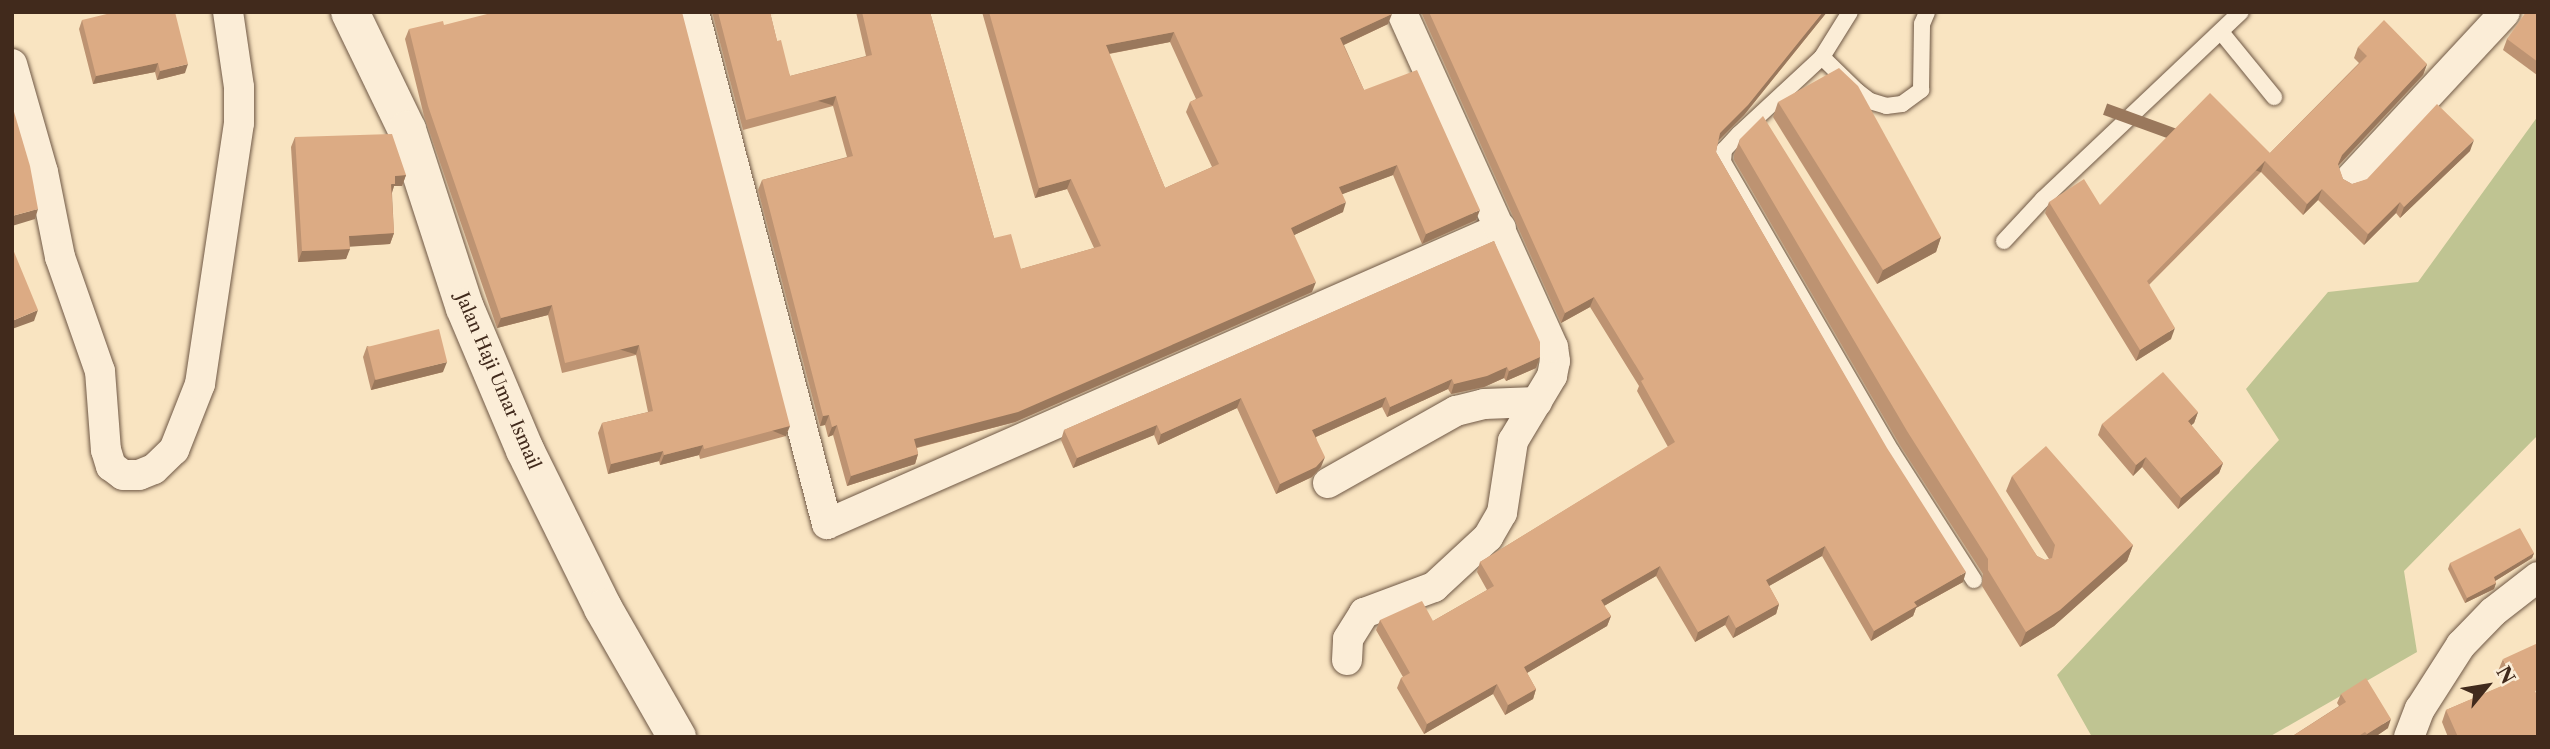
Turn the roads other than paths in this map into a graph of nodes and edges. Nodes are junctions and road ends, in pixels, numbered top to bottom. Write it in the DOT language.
graph roads {
  1 [pos="228,12"];
  2 [pos="350,12"];
  3 [pos="694,12"];
  4 [pos="1402,12"];
  5 [pos="1850,12"];
  6 [pos="1927,12"];
  7 [pos="2242,12"];
  8 [pos="2505,12"];
  9 [pos="2221,32"];
  10 [pos="1822,57"];
  11 [pos="12,64"];
  12 [pos="2274,97"];
  13 [pos="2351,178"];
  14 [pos="1501,228"];
  15 [pos="2004,241"];
  16 [pos="1537,402"];
  17 [pos="1328,483"];
  18 [pos="2538,577"];
  19 [pos="1974,580"];
  20 [pos="1347,660"];
  21 [pos="677,737"];
  22 [pos="2409,737"];
  1 -- 11 [label="street"];
  2 -- 21 [label="main road, Jalan Haji Umar Ismail"];
  3 -- 14 [label="street"];
  4 -- 14 [label="street"];
  5 -- 10 [label="lane"];
  6 -- 10 [label="lane"];
  7 -- 9 [label="lane"];
  8 -- 13 [label="street"];
  9 -- 12 [label="lane"];
  9 -- 15 [label="lane"];
  10 -- 19 [label="lane"];
  14 -- 16 [label="street"];
  16 -- 17 [label="street"];
  16 -- 20 [label="street"];
  18 -- 22 [label="street"];
}
